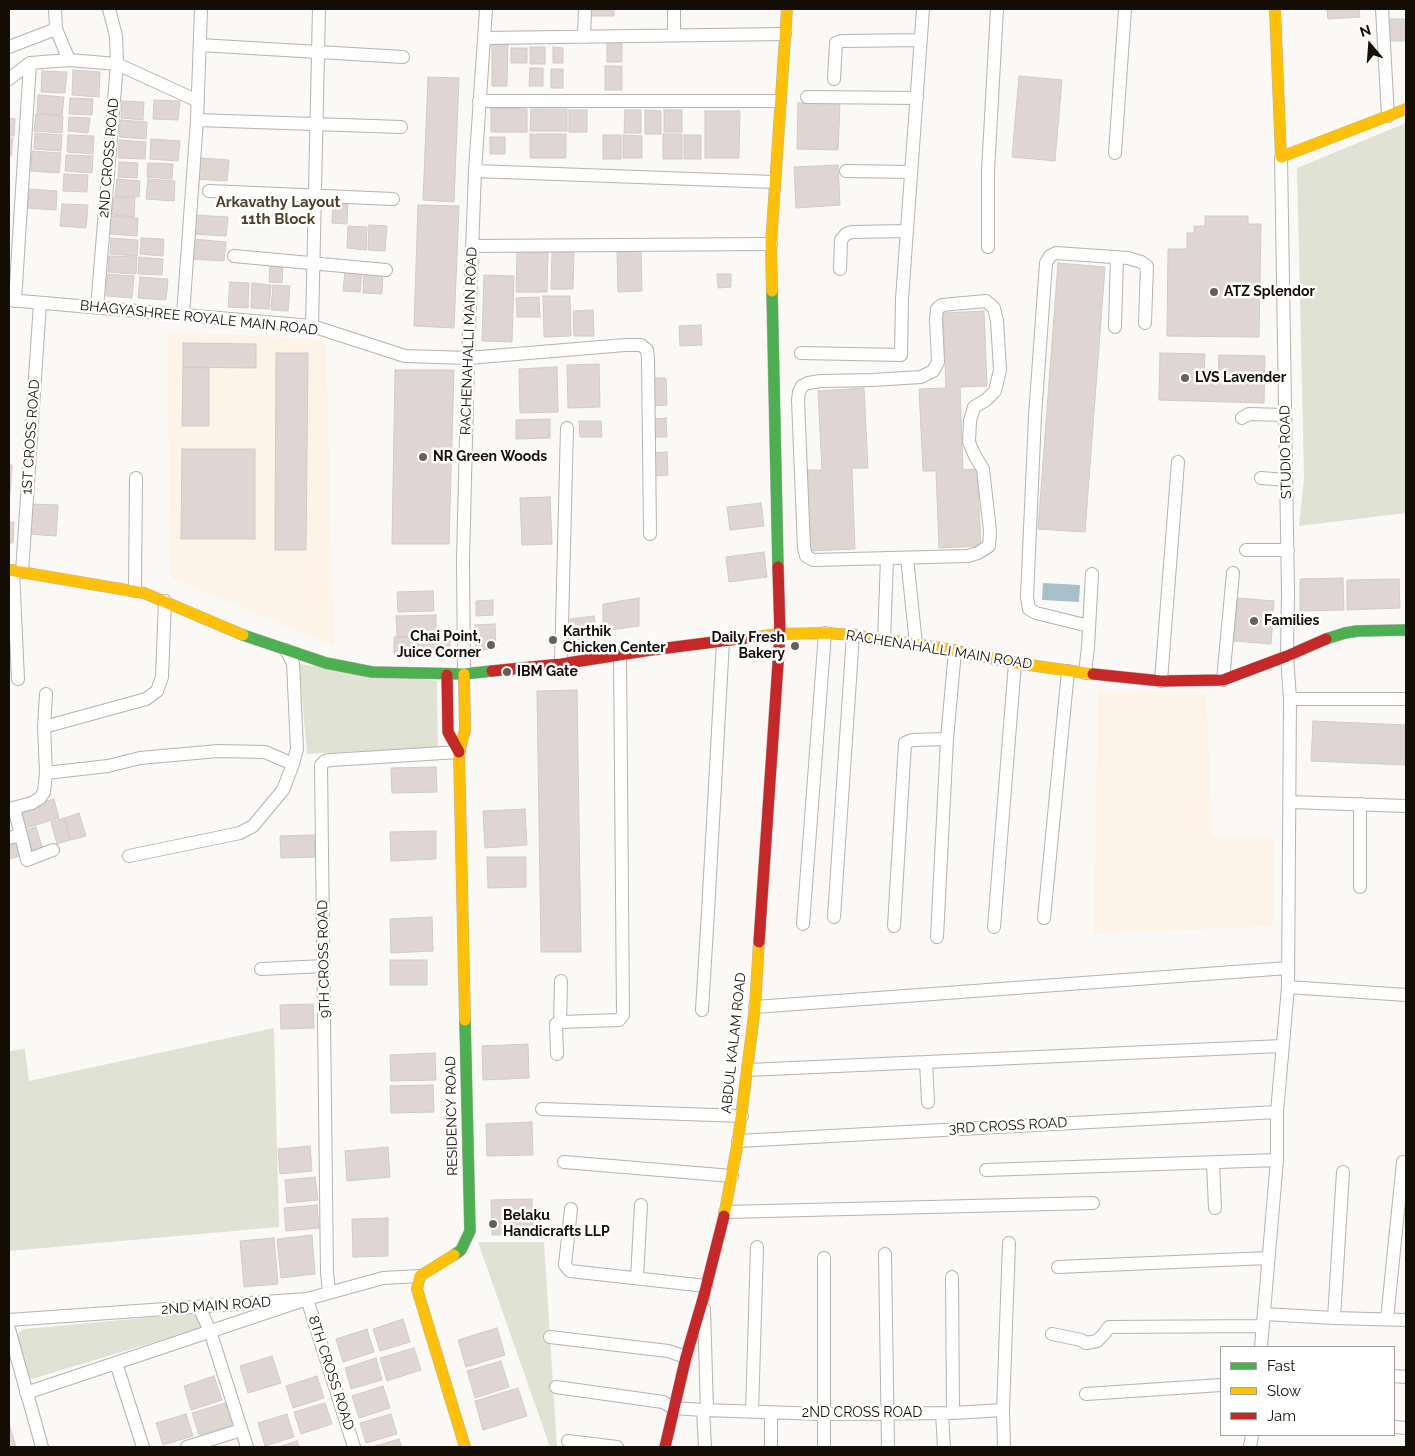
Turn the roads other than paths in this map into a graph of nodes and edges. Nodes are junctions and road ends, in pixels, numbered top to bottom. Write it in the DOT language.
graph roads {
  1 [pos="55,9"];
  2 [pos="109,9"];
  3 [pos="201,9"];
  4 [pos="319,9"];
  5 [pos="486,9"];
  6 [pos="585,9"];
  7 [pos="674,9"];
  8 [pos="787,9"];
  9 [pos="923,9"];
  10 [pos="997,9"];
  11 [pos="1124,9"];
  12 [pos="1275,9"];
  13 [pos="1382,9"];
  14 [pos="56,30"];
  15 [pos="785,34"];
  16 [pos="674,36"];
  17 [pos="584,37"];
  18 [pos="484,38"];
  19 [pos="921,40"];
  20 [pos="200,45"];
  21 [pos="9,46"];
  22 [pos="318,52"];
  23 [pos="403,57"];
  24 [pos="69,60"];
  25 [pos="30,63"];
  26 [pos="117,64"];
  27 [pos="9,79"];
  28 [pos="834,79"];
  29 [pos="807,97"];
  30 [pos="917,98"];
  31 [pos="479,100"];
  32 [pos="198,102"];
  33 [pos="780,102"];
  34 [pos="1406,109"];
  35 [pos="1388,116"];
  36 [pos="198,120"];
  37 [pos="316,124"];
  38 [pos="401,127"];
  39 [pos="1115,153"];
  40 [pos="1281,158"];
  41 [pos="475,171"];
  42 [pos="846,171"];
  43 [pos="911,172"];
  44 [pos="774,182"];
  45 [pos="209,191"];
  46 [pos="315,195"];
  47 [pos="393,198"];
  48 [pos="907,231"];
  49 [pos="771,244"];
  50 [pos="472,246"];
  51 [pos="988,248"];
  52 [pos="234,256"];
  53 [pos="1118,257"];
  54 [pos="313,264"];
  55 [pos="840,269"];
  56 [pos="386,270"];
  57 [pos="12,300"];
  58 [pos="40,303"];
  59 [pos="97,308"];
  60 [pos="183,315"];
  61 [pos="1141,322"];
  62 [pos="312,326"];
  63 [pos="1115,328"];
  64 [pos="801,353"];
  65 [pos="468,358"];
  66 [pos="1285,415"];
  67 [pos="1242,418"];
  68 [pos="567,428"];
  69 [pos="1178,462"];
  70 [pos="136,478"];
  71 [pos="1262,478"];
  72 [pos="1286,480"];
  73 [pos="650,534"];
  74 [pos="1246,550"];
  75 [pos="1288,550"];
  76 [pos="887,558"];
  77 [pos="907,558"];
  78 [pos="15,571"];
  79 [pos="1233,573"];
  80 [pos="1092,574"];
  81 [pos="135,592"];
  82 [pos="165,601"];
  83 [pos="1089,626"];
  84 [pos="1406,630"];
  85 [pos="825,633"];
  86 [pos="780,634"];
  87 [pos="853,635"];
  88 [pos="884,640"];
  89 [pos="723,641"];
  90 [pos="916,644"];
  91 [pos="286,650"];
  92 [pos="955,651"];
  93 [pos="620,654"];
  94 [pos="1287,656"];
  95 [pos="1015,663"];
  96 [pos="561,664"];
  97 [pos="1068,671"];
  98 [pos="1085,673"];
  99 [pos="464,674"];
  100 [pos="447,675"];
  101 [pos="18,679"];
  102 [pos="1223,680"];
  103 [pos="1160,681"];
  104 [pos="46,694"];
  105 [pos="1406,698"];
  106 [pos="1290,699"];
  107 [pos="44,726"];
  108 [pos="948,739"];
  109 [pos="459,752"];
  110 [pos="293,764"];
  111 [pos="46,774"];
  112 [pos="1290,802"];
  113 [pos="1360,804"];
  114 [pos="1406,806"];
  115 [pos="12,809"];
  116 [pos="15,836"];
  117 [pos="54,850"];
  118 [pos="130,856"];
  119 [pos="1360,887"];
  120 [pos="834,917"];
  121 [pos="1044,918"];
  122 [pos="803,924"];
  123 [pos="894,926"];
  124 [pos="994,927"];
  125 [pos="937,937"];
  126 [pos="324,966"];
  127 [pos="1288,968"];
  128 [pos="261,969"];
  129 [pos="561,980"];
  130 [pos="1288,987"];
  131 [pos="1406,995"];
  132 [pos="755,1007"];
  133 [pos="702,1010"];
  134 [pos="560,1022"];
  135 [pos="1282,1046"];
  136 [pos="557,1054"];
  137 [pos="926,1062"];
  138 [pos="748,1070"];
  139 [pos="928,1102"];
  140 [pos="542,1109"];
  141 [pos="1277,1112"];
  142 [pos="742,1116"];
  143 [pos="738,1140"];
  144 [pos="1277,1160"];
  145 [pos="564,1162"];
  146 [pos="1403,1162"];
  147 [pos="1214,1163"];
  148 [pos="986,1170"];
  149 [pos="1343,1172"];
  150 [pos="732,1176"];
  151 [pos="1093,1203"];
  152 [pos="641,1206"];
  153 [pos="1214,1208"];
  154 [pos="572,1209"];
  155 [pos="725,1212"];
  156 [pos="1009,1243"];
  157 [pos="757,1247"];
  158 [pos="885,1254"];
  159 [pos="824,1258"];
  160 [pos="1268,1258"];
  161 [pos="1058,1267"];
  162 [pos="420,1276"];
  163 [pos="952,1277"];
  164 [pos="637,1278"];
  165 [pos="706,1286"];
  166 [pos="329,1292"];
  167 [pos="307,1299"];
  168 [pos="703,1299"];
  169 [pos="199,1307"];
  170 [pos="1334,1318"];
  171 [pos="1387,1319"];
  172 [pos="9,1320"];
  173 [pos="1263,1320"];
  174 [pos="1406,1320"];
  175 [pos="9,1329"];
  176 [pos="210,1331"];
  177 [pos="1052,1334"];
  178 [pos="550,1337"];
  179 [pos="1261,1346"];
  180 [pos="686,1357"];
  181 [pos="116,1363"];
  182 [pos="1220,1385"];
  183 [pos="556,1387"];
  184 [pos="26,1393"];
  185 [pos="1086,1394"];
  186 [pos="674,1408"];
  187 [pos="705,1410"];
  188 [pos="1003,1410"];
  189 [pos="752,1412"];
  190 [pos="771,1413"];
  191 [pos="888,1413"];
  192 [pos="948,1413"];
  193 [pos="823,1414"];
  194 [pos="241,1430"];
  195 [pos="568,1441"];
  196 [pos="42,1447"];
  197 [pos="143,1447"];
  198 [pos="187,1447"];
  199 [pos="247,1447"];
  200 [pos="354,1447"];
  201 [pos="465,1447"];
  202 [pos="616,1447"];
  203 [pos="664,1447"];
  204 [pos="705,1447"];
  205 [pos="771,1447"];
  206 [pos="824,1447"];
  207 [pos="888,1447"];
  208 [pos="944,1447"];
  209 [pos="1004,1447"];
  1 -- 14 [label="street"];
  2 -- 26 [label="street, 2ND CROSS ROAD"];
  3 -- 20 [label="street"];
  4 -- 22 [label="street"];
  5 -- 18 [label="street, RACHENAHALLI MAIN ROAD"];
  6 -- 17 [label="street"];
  7 -- 16 [label="street"];
  8 -- 15 [label="street, ABDUL KALAM ROAD"];
  9 -- 19 [label="street"];
  10 -- 51 [label="street"];
  11 -- 39 [label="street"];
  12 -- 40 [label="street"];
  13 -- 35 [label="street"];
  14 -- 21 [label="street"];
  14 -- 24 [label="street"];
  15 -- 16 [label="street"];
  15 -- 33 [label="street, ABDUL KALAM ROAD"];
  16 -- 17 [label="street"];
  17 -- 18 [label="street"];
  18 -- 31 [label="street, RACHENAHALLI MAIN ROAD"];
  19 -- 28 [label="street"];
  19 -- 30 [label="street"];
  20 -- 22 [label="street"];
  20 -- 32 [label="street"];
  22 -- 23 [label="street"];
  22 -- 37 [label="street"];
  24 -- 25 [label="street"];
  24 -- 26 [label="street"];
  25 -- 27 [label="street"];
  25 -- 57 [label="street"];
  26 -- 32 [label="street"];
  26 -- 59 [label="street, 2ND CROSS ROAD"];
  29 -- 30 [label="street"];
  30 -- 43 [label="street"];
  31 -- 33 [label="street"];
  31 -- 41 [label="street, RACHENAHALLI MAIN ROAD"];
  32 -- 36 [label="street"];
  33 -- 44 [label="street, ABDUL KALAM ROAD"];
  34 -- 35 [label="street"];
  35 -- 40 [label="street"];
  36 -- 37 [label="street"];
  36 -- 60 [label="street"];
  37 -- 38 [label="street"];
  37 -- 46 [label="street"];
  40 -- 66 [label="street, STUDIO ROAD"];
  41 -- 44 [label="street"];
  41 -- 50 [label="street, RACHENAHALLI MAIN ROAD"];
  42 -- 43 [label="street"];
  43 -- 48 [label="street"];
  44 -- 49 [label="street, ABDUL KALAM ROAD"];
  45 -- 46 [label="street"];
  46 -- 47 [label="street"];
  46 -- 54 [label="street"];
  48 -- 55 [label="street"];
  48 -- 64 [label="street"];
  49 -- 50 [label="street"];
  49 -- 86 [label="street, ABDUL KALAM ROAD"];
  50 -- 65 [label="street, RACHENAHALLI MAIN ROAD"];
  52 -- 54 [label="street"];
  53 -- 61 [label="street"];
  53 -- 63 [label="street"];
  53 -- 83 [label="street"];
  54 -- 56 [label="street"];
  54 -- 62 [label="street"];
  57 -- 58 [label="street, BHAGYASHREE ROYALE MAIN ROAD"];
  58 -- 59 [label="street, BHAGYASHREE ROYALE MAIN ROAD"];
  58 -- 78 [label="street, 1ST CROSS ROAD"];
  59 -- 60 [label="street, BHAGYASHREE ROYALE MAIN ROAD"];
  60 -- 62 [label="street, BHAGYASHREE ROYALE MAIN ROAD"];
  62 -- 65 [label="street, BHAGYASHREE ROYALE MAIN ROAD"];
  65 -- 73 [label="street, BHAGYASHREE ROYALE MAIN ROAD"];
  65 -- 99 [label="street, RACHENAHALLI MAIN ROAD"];
  66 -- 67 [label="street"];
  66 -- 72 [label="street, STUDIO ROAD"];
  68 -- 96 [label="street"];
  69 -- 103 [label="street"];
  70 -- 81 [label="street"];
  71 -- 72 [label="street"];
  72 -- 75 [label="street, STUDIO ROAD"];
  74 -- 75 [label="street"];
  75 -- 94 [label="street, STUDIO ROAD"];
  76 -- 77 [label="street"];
  76 -- 77 [label="street"];
  76 -- 88 [label="street"];
  77 -- 90 [label="street"];
  78 -- 81 [label="street, RACHENAHALLI MAIN ROAD"];
  78 -- 101 [label="street, 1ST CROSS ROAD"];
  79 -- 102 [label="street"];
  80 -- 83 [label="street"];
  81 -- 82 [label="street, RACHENAHALLI MAIN ROAD"];
  82 -- 91 [label="street, RACHENAHALLI MAIN ROAD"];
  82 -- 107 [label="street"];
  83 -- 98 [label="street"];
  84 -- 94 [label="street, RACHENAHALLI MAIN ROAD"];
  85 -- 86 [label="street, RACHENAHALLI MAIN ROAD"];
  85 -- 87 [label="street, RACHENAHALLI MAIN ROAD"];
  85 -- 122 [label="street"];
  86 -- 89 [label="street, RACHENAHALLI MAIN ROAD"];
  86 -- 132 [label="street, ABDUL KALAM ROAD"];
  87 -- 88 [label="street, RACHENAHALLI MAIN ROAD"];
  87 -- 120 [label="street"];
  88 -- 90 [label="street, RACHENAHALLI MAIN ROAD"];
  89 -- 93 [label="street, RACHENAHALLI MAIN ROAD"];
  89 -- 133 [label="street"];
  90 -- 92 [label="street, RACHENAHALLI MAIN ROAD"];
  91 -- 100 [label="street, RACHENAHALLI MAIN ROAD"];
  91 -- 110 [label="street"];
  92 -- 95 [label="street, RACHENAHALLI MAIN ROAD"];
  92 -- 108 [label="street"];
  93 -- 96 [label="street, RACHENAHALLI MAIN ROAD"];
  93 -- 134 [label="street"];
  94 -- 102 [label="street, RACHENAHALLI MAIN ROAD"];
  94 -- 106 [label="street, STUDIO ROAD"];
  95 -- 97 [label="street, RACHENAHALLI MAIN ROAD"];
  95 -- 124 [label="street"];
  96 -- 99 [label="street, RACHENAHALLI MAIN ROAD"];
  97 -- 98 [label="street, RACHENAHALLI MAIN ROAD"];
  97 -- 121 [label="street"];
  98 -- 103 [label="street, RACHENAHALLI MAIN ROAD"];
  99 -- 100 [label="street, RACHENAHALLI MAIN ROAD"];
  99 -- 109 [label="street, RESIDENCY ROAD"];
  100 -- 109 [label="street, RESIDENCY ROAD"];
  102 -- 103 [label="street, RACHENAHALLI MAIN ROAD"];
  104 -- 107 [label="street"];
  105 -- 106 [label="street"];
  106 -- 112 [label="street, STUDIO ROAD"];
  107 -- 111 [label="street"];
  108 -- 123 [label="street"];
  108 -- 125 [label="street"];
  109 -- 126 [label="street, 9TH CROSS ROAD"];
  109 -- 162 [label="street, RESIDENCY ROAD"];
  110 -- 111 [label="street"];
  110 -- 118 [label="street"];
  111 -- 115 [label="street"];
  112 -- 113 [label="street"];
  112 -- 127 [label="street, STUDIO ROAD"];
  113 -- 114 [label="street"];
  113 -- 119 [label="street"];
  115 -- 116 [label="street"];
  116 -- 117 [label="street"];
  126 -- 128 [label="street"];
  126 -- 166 [label="street, 9TH CROSS ROAD"];
  127 -- 130 [label="street, STUDIO ROAD"];
  127 -- 132 [label="street"];
  129 -- 134 [label="street"];
  130 -- 131 [label="street"];
  130 -- 135 [label="street, STUDIO ROAD"];
  132 -- 138 [label="street, ABDUL KALAM ROAD"];
  134 -- 136 [label="street"];
  135 -- 137 [label="street"];
  135 -- 141 [label="street, STUDIO ROAD"];
  137 -- 138 [label="street"];
  137 -- 139 [label="street"];
  138 -- 142 [label="street, ABDUL KALAM ROAD"];
  140 -- 142 [label="street"];
  141 -- 143 [label="street, 3RD CROSS ROAD"];
  141 -- 144 [label="street, STUDIO ROAD"];
  142 -- 143 [label="street, ABDUL KALAM ROAD"];
  143 -- 150 [label="street, ABDUL KALAM ROAD"];
  144 -- 147 [label="street"];
  144 -- 160 [label="street, STUDIO ROAD"];
  145 -- 150 [label="street"];
  146 -- 171 [label="street"];
  147 -- 148 [label="street"];
  147 -- 153 [label="street"];
  149 -- 170 [label="street"];
  150 -- 155 [label="street, ABDUL KALAM ROAD"];
  151 -- 155 [label="street"];
  152 -- 164 [label="street"];
  154 -- 164 [label="street"];
  155 -- 165 [label="street, ABDUL KALAM ROAD"];
  156 -- 188 [label="street"];
  157 -- 189 [label="street"];
  158 -- 191 [label="street"];
  159 -- 193 [label="street"];
  160 -- 161 [label="street"];
  160 -- 173 [label="street, STUDIO ROAD"];
  162 -- 166 [label="street, 2ND MAIN ROAD"];
  162 -- 201 [label="street"];
  163 -- 192 [label="street"];
  164 -- 165 [label="street"];
  165 -- 168 [label="street, ABDUL KALAM ROAD"];
  166 -- 167 [label="street, 2ND MAIN ROAD"];
  167 -- 169 [label="street, 2ND MAIN ROAD"];
  167 -- 176 [label="street"];
  167 -- 200 [label="street, 8TH CROSS ROAD"];
  168 -- 180 [label="street, ABDUL KALAM ROAD"];
  168 -- 187 [label="street"];
  169 -- 172 [label="street, 2ND MAIN ROAD"];
  169 -- 176 [label="street"];
  170 -- 171 [label="street"];
  170 -- 173 [label="street"];
  171 -- 174 [label="street"];
  173 -- 177 [label="street"];
  173 -- 179 [label="street, STUDIO ROAD"];
  175 -- 184 [label="street"];
  176 -- 181 [label="street"];
  176 -- 194 [label="street"];
  178 -- 180 [label="street"];
  180 -- 186 [label="street, ABDUL KALAM ROAD"];
  181 -- 184 [label="street"];
  181 -- 197 [label="street"];
  182 -- 185 [label="street"];
  183 -- 186 [label="street, 2ND CROSS ROAD"];
  184 -- 196 [label="street"];
  186 -- 187 [label="street, 2ND CROSS ROAD"];
  186 -- 203 [label="street, ABDUL KALAM ROAD"];
  187 -- 189 [label="street, 2ND CROSS ROAD"];
  187 -- 204 [label="street"];
  188 -- 192 [label="street, 2ND CROSS ROAD"];
  188 -- 209 [label="street"];
  189 -- 190 [label="street, 2ND CROSS ROAD"];
  190 -- 193 [label="street, 2ND CROSS ROAD"];
  190 -- 205 [label="street"];
  191 -- 192 [label="street, 2ND CROSS ROAD"];
  191 -- 193 [label="street, 2ND CROSS ROAD"];
  191 -- 207 [label="street"];
  192 -- 208 [label="street"];
  193 -- 206 [label="street"];
  194 -- 198 [label="street"];
  194 -- 199 [label="street"];
  195 -- 202 [label="street"];
}
